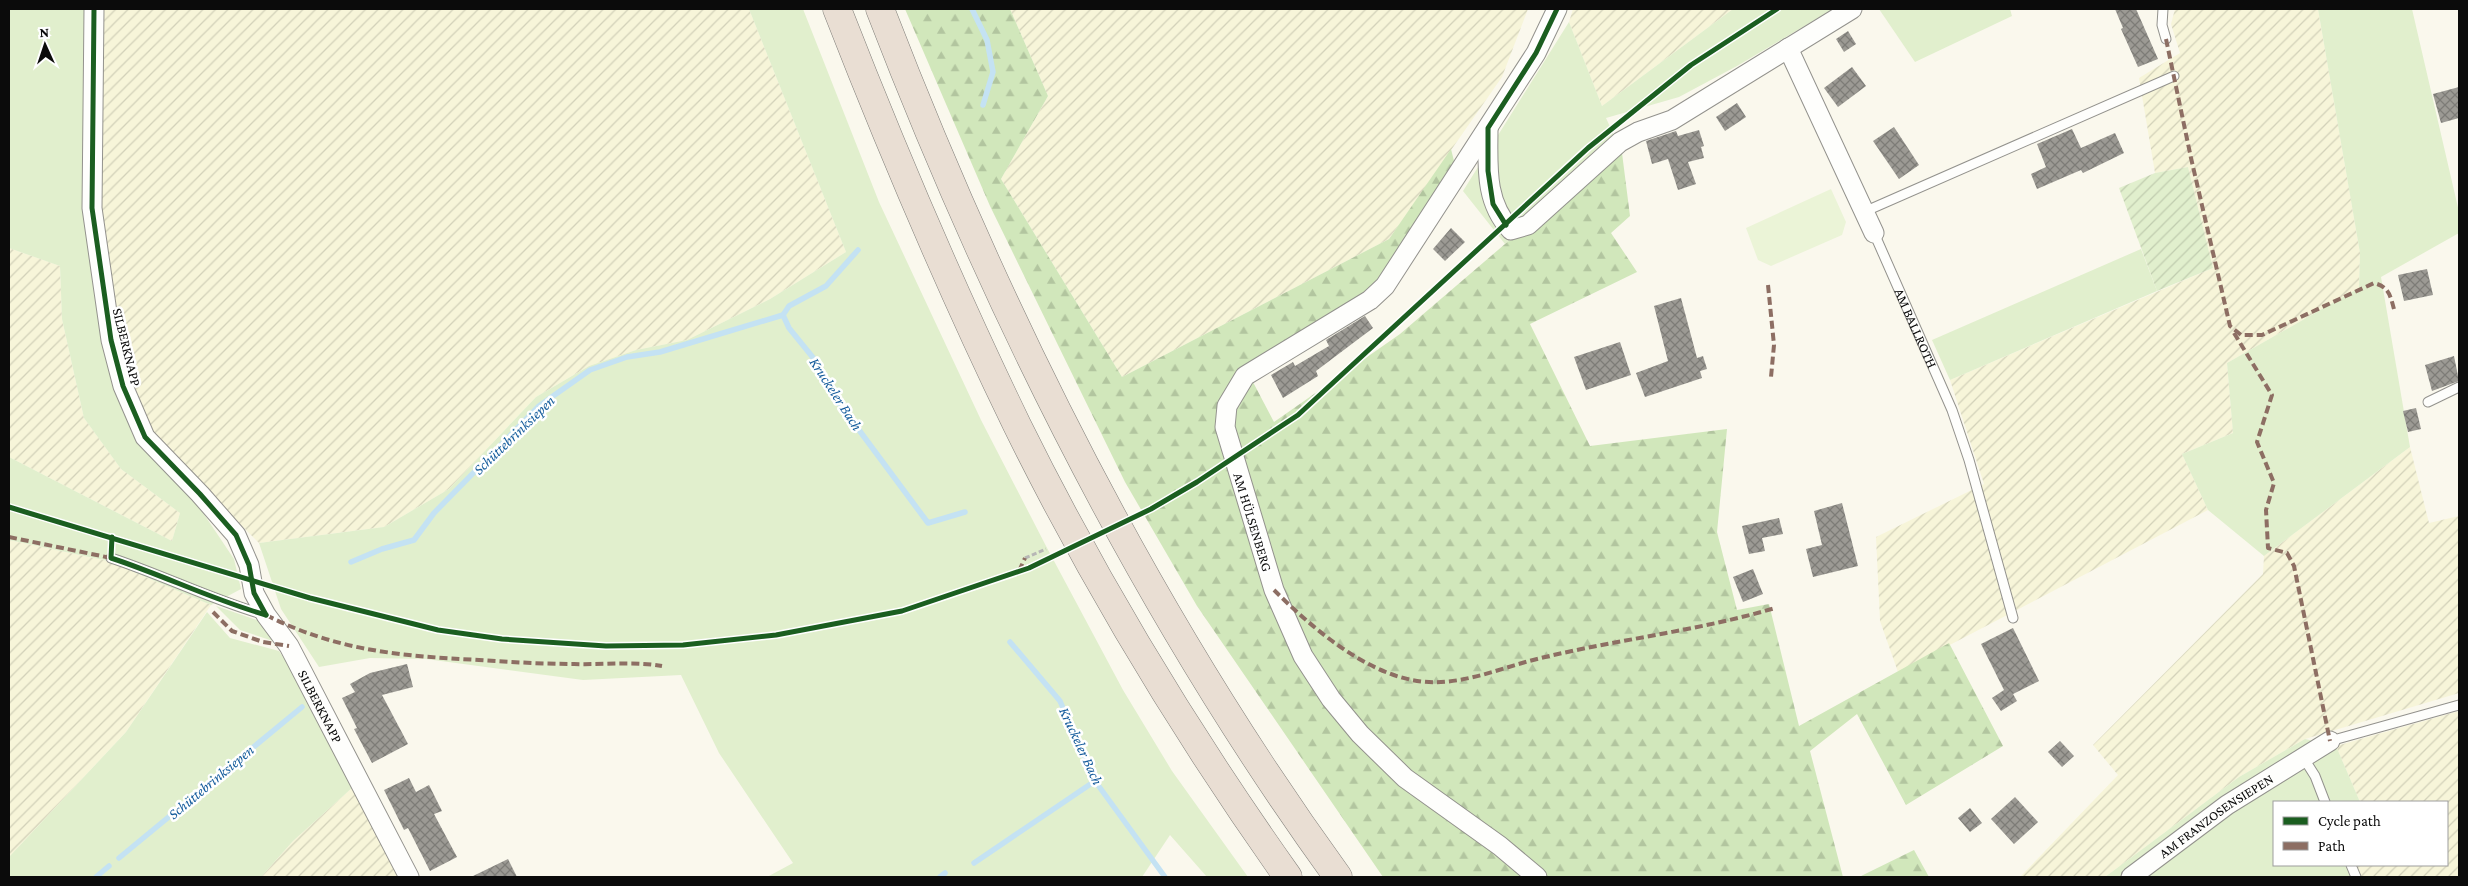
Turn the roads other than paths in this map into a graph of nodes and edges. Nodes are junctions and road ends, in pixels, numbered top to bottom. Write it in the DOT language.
graph roads {
  1 [pos="94,9"];
  2 [pos="837,9"];
  3 [pos="880,9"];
  4 [pos="1557,9"];
  5 [pos="1852,9"];
  6 [pos="2163,9"];
  7 [pos="2166,39"];
  8 [pos="1788,48"];
  9 [pos="2174,76"];
  10 [pos="1488,128"];
  11 [pos="1866,211"];
  12 [pos="1874,232"];
  13 [pos="2459,387"];
  14 [pos="2428,402"];
  15 [pos="111,558"];
  16 [pos="266,615"];
  17 [pos="2013,618"];
  18 [pos="2459,705"];
  19 [pos="2330,741"];
  20 [pos="2303,757"];
  21 [pos="2326,801"];
  22 [pos="409,877"];
  23 [pos="1288,877"];
  24 [pos="1338,877"];
  25 [pos="1537,877"];
  26 [pos="2131,877"];
  1 -- 16 [label="street, SILBERKNAPP"];
  2 -- 23 [label="highway"];
  3 -- 24 [label="highway"];
  4 -- 10 [label="street, AM HÜLSENBERG"];
  5 -- 8 [label="street"];
  6 -- 7 [label="lane"];
  8 -- 10 [label="street"];
  8 -- 11 [label="street, AM BALLROTH"];
  9 -- 11 [label="lane"];
  10 -- 25 [label="street, AM HÜLSENBERG"];
  11 -- 12 [label="street, AM BALLROTH"];
  12 -- 17 [label="lane, AM BALLROTH"];
  13 -- 14 [label="lane"];
  15 -- 16 [label="lane"];
  16 -- 22 [label="street, SILBERKNAPP"];
  18 -- 19 [label="lane"];
  19 -- 20 [label="street, AM FRANZOSENSIEPEN"];
  20 -- 21 [label="lane"];
  20 -- 26 [label="street, AM FRANZOSENSIEPEN"];
}
